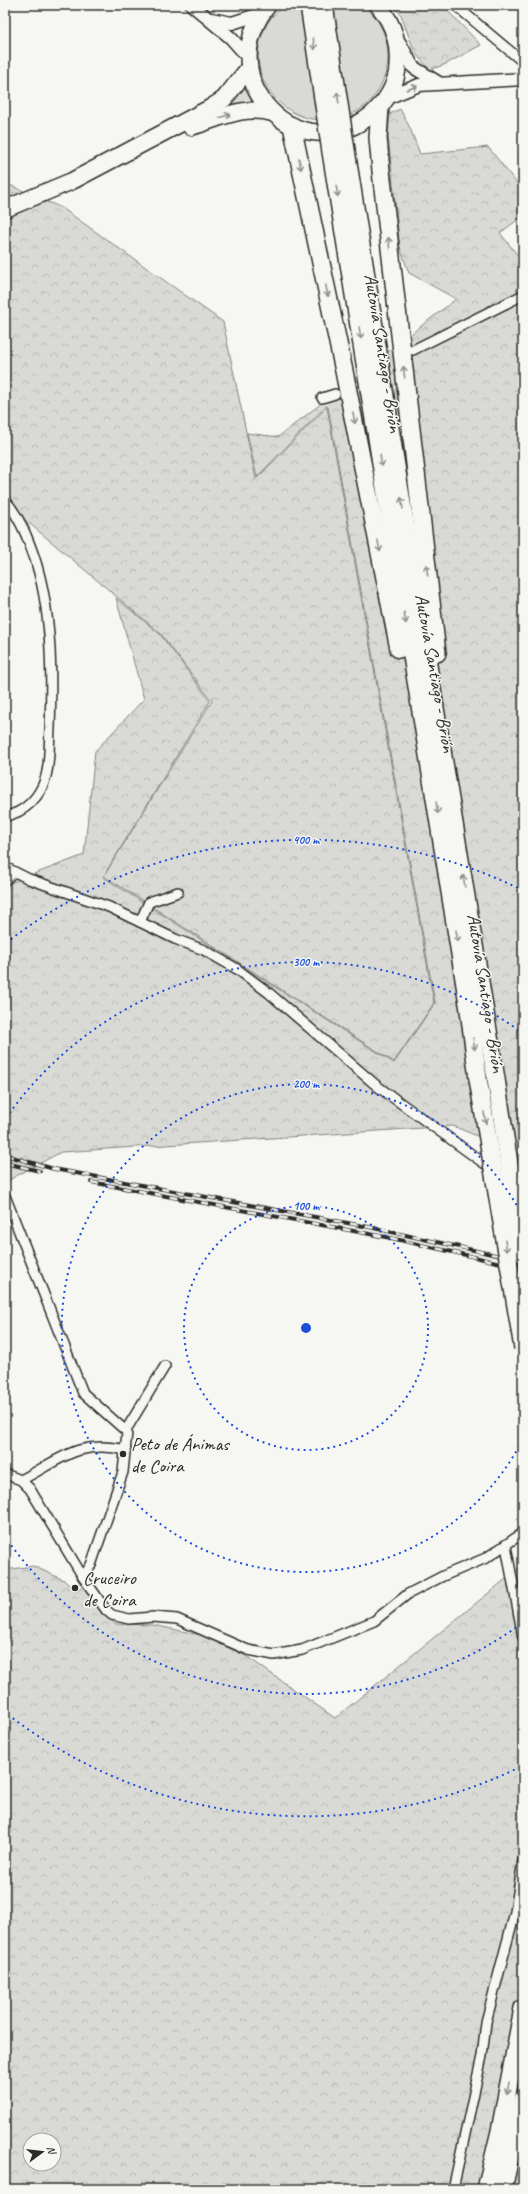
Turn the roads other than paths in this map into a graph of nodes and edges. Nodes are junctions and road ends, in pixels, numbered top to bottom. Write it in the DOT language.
graph roads {
  1 [pos="192,5"];
  2 [pos="309,5"];
  3 [pos="324,5"];
  4 [pos="378,5"];
  5 [pos="455,5"];
  6 [pos="264,10"];
  7 [pos="205,17"];
  8 [pos="395,33"];
  9 [pos="248,62"];
  10 [pos="523,62"];
  11 [pos="523,79"];
  12 [pos="439,83"];
  13 [pos="383,103"];
  14 [pos="273,113"];
  15 [pos="292,126"];
  16 [pos="161,136"];
  17 [pos="339,151"];
  18 [pos="5,209"];
  19 [pos="523,295"];
  20 [pos="414,350"];
  21 [pos="335,394"];
  22 [pos="322,398"];
  23 [pos="5,500"];
  24 [pos="442,748"];
  25 [pos="431,769"];
  26 [pos="5,816"];
  27 [pos="5,868"];
  28 [pos="13,873"];
  29 [pos="5,880"];
  30 [pos="178,892"];
  31 [pos="140,922"];
  32 [pos="523,1191"];
  33 [pos="5,1196"];
  34 [pos="523,1254"];
  35 [pos="523,1348"];
  36 [pos="165,1366"];
  37 [pos="126,1430"];
  38 [pos="126,1450"];
  39 [pos="5,1474"];
  40 [pos="21,1480"];
  41 [pos="523,1533"];
  42 [pos="506,1546"];
  43 [pos="83,1577"];
  44 [pos="523,1637"];
  45 [pos="523,1860"];
  46 [pos="523,2008"];
  47 [pos="523,2099"];
  48 [pos="453,2189"];
  49 [pos="486,2189"];
  50 [pos="503,2189"];
  1 -- 7 [label="street"];
  2 -- 17 [label="highway, Autovía Santiago - Brión, one-way, bridge"];
  17 -- 3 [label="highway, Autovía Santiago - Brión, one-way, bridge"];
  4 -- 8 [label="highway"];
  5 -- 10 [label="street"];
  6 -- 7 [label="street"];
  6 -- 9 [label="highway"];
  7 -- 9 [label="street"];
  8 -- 12 [label="street"];
  8 -- 13 [label="highway"];
  9 -- 14 [label="highway"];
  9 -- 16 [label="highway"];
  11 -- 12 [label="street"];
  13 -- 12 [label="street, one-way"];
  13 -- 15 [label="highway"];
  24 -- 13 [label="highway, one-way"];
  14 -- 15 [label="highway"];
  16 -- 14 [label="highway, one-way"];
  15 -- 25 [label="highway, one-way"];
  16 -- 18 [label="highway"];
  24 -- 17 [label="highway, Autovía Santiago - Brión, one-way"];
  17 -- 25 [label="highway, Autovía Santiago - Brión, one-way"];
  19 -- 20 [label="street"];
  21 -- 22 [label="street"];
  23 -- 26 [label="street"];
  34 -- 24 [label="highway, Autovía Santiago - Brión, one-way, bridge"];
  25 -- 35 [label="highway, Autovía Santiago - Brión, one-way, bridge"];
  27 -- 28 [label="street"];
  28 -- 29 [label="street"];
  28 -- 31 [label="street"];
  30 -- 31 [label="street"];
  31 -- 32 [label="street"];
  33 -- 37 [label="street"];
  36 -- 37 [label="street"];
  37 -- 38 [label="street"];
  38 -- 40 [label="street"];
  38 -- 43 [label="street"];
  39 -- 40 [label="street"];
  40 -- 43 [label="street"];
  41 -- 42 [label="street"];
  42 -- 43 [label="street"];
  42 -- 44 [label="street"];
  45 -- 48 [label="street"];
  46 -- 49 [label="highway, one-way"];
  47 -- 50 [label="highway"];
}
